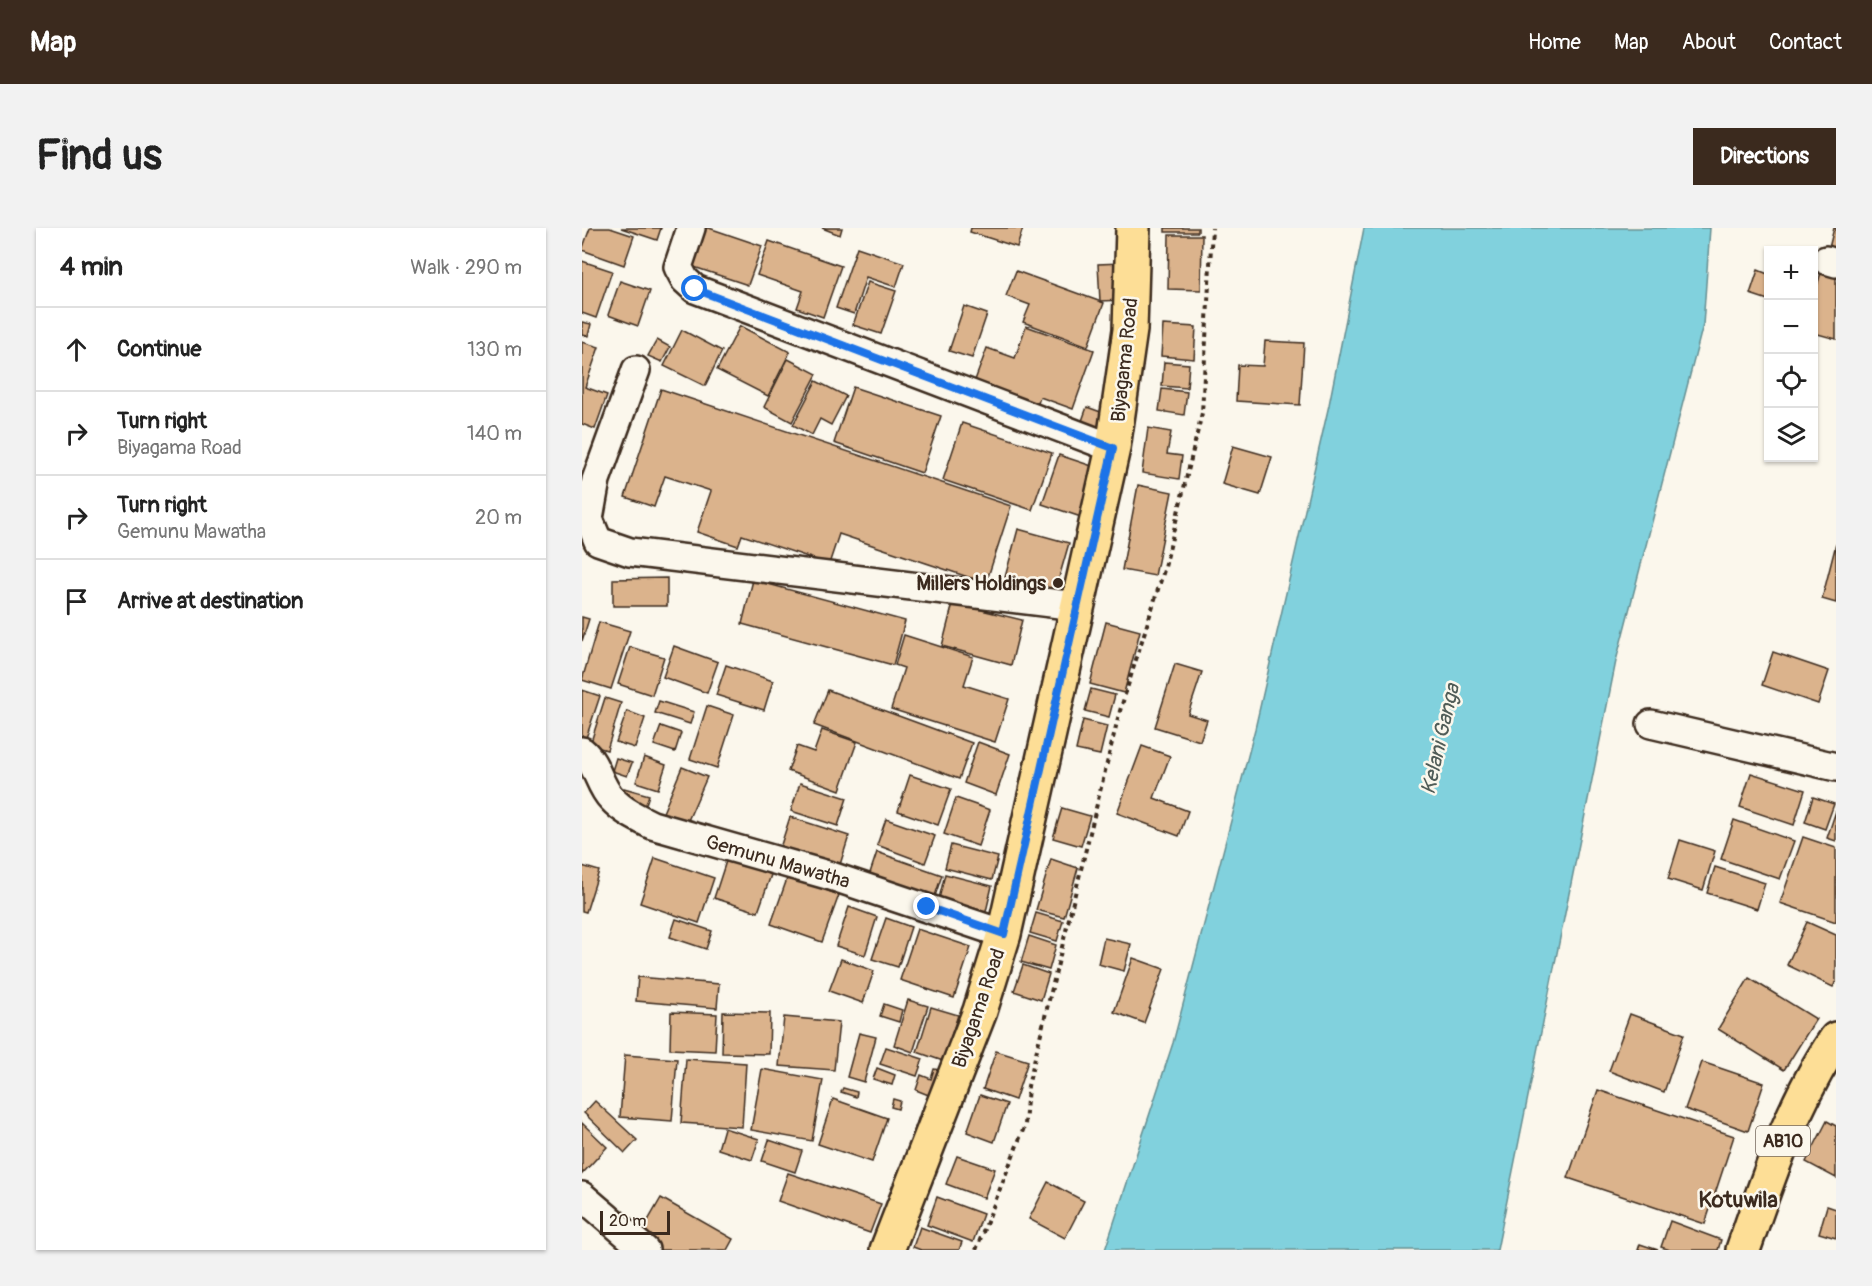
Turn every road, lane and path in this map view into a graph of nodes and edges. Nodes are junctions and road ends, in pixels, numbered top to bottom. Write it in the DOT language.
graph roads {
  1 [pos="692,228"];
  2 [pos="1133,228"];
  3 [pos="1212,228"];
  4 [pos="636,370"];
  5 [pos="1113,448"];
  6 [pos="1076,606"];
  7 [pos="1651,724"];
  8 [pos="582,751"];
  9 [pos="1836,767"];
  10 [pos="1004,934"];
  11 [pos="1836,1039"];
  12 [pos="582,1196"];
  13 [pos="645,1250"];
  14 [pos="887,1250"];
  15 [pos="976,1250"];
  16 [pos="1743,1250"];
  1 -- 5 [label="street"];
  2 -- 5 [label="main road, Biyagama Road"];
  3 -- 15 [label="path"];
  4 -- 6 [label="street"];
  5 -- 6 [label="main road, Biyagama Road"];
  6 -- 10 [label="main road, Biyagama Road"];
  7 -- 9 [label="street"];
  8 -- 10 [label="street, Gemunu Mawatha"];
  10 -- 14 [label="main road, Biyagama Road"];
  11 -- 16 [label="main road, AB10"];
  12 -- 13 [label="street"];
}
